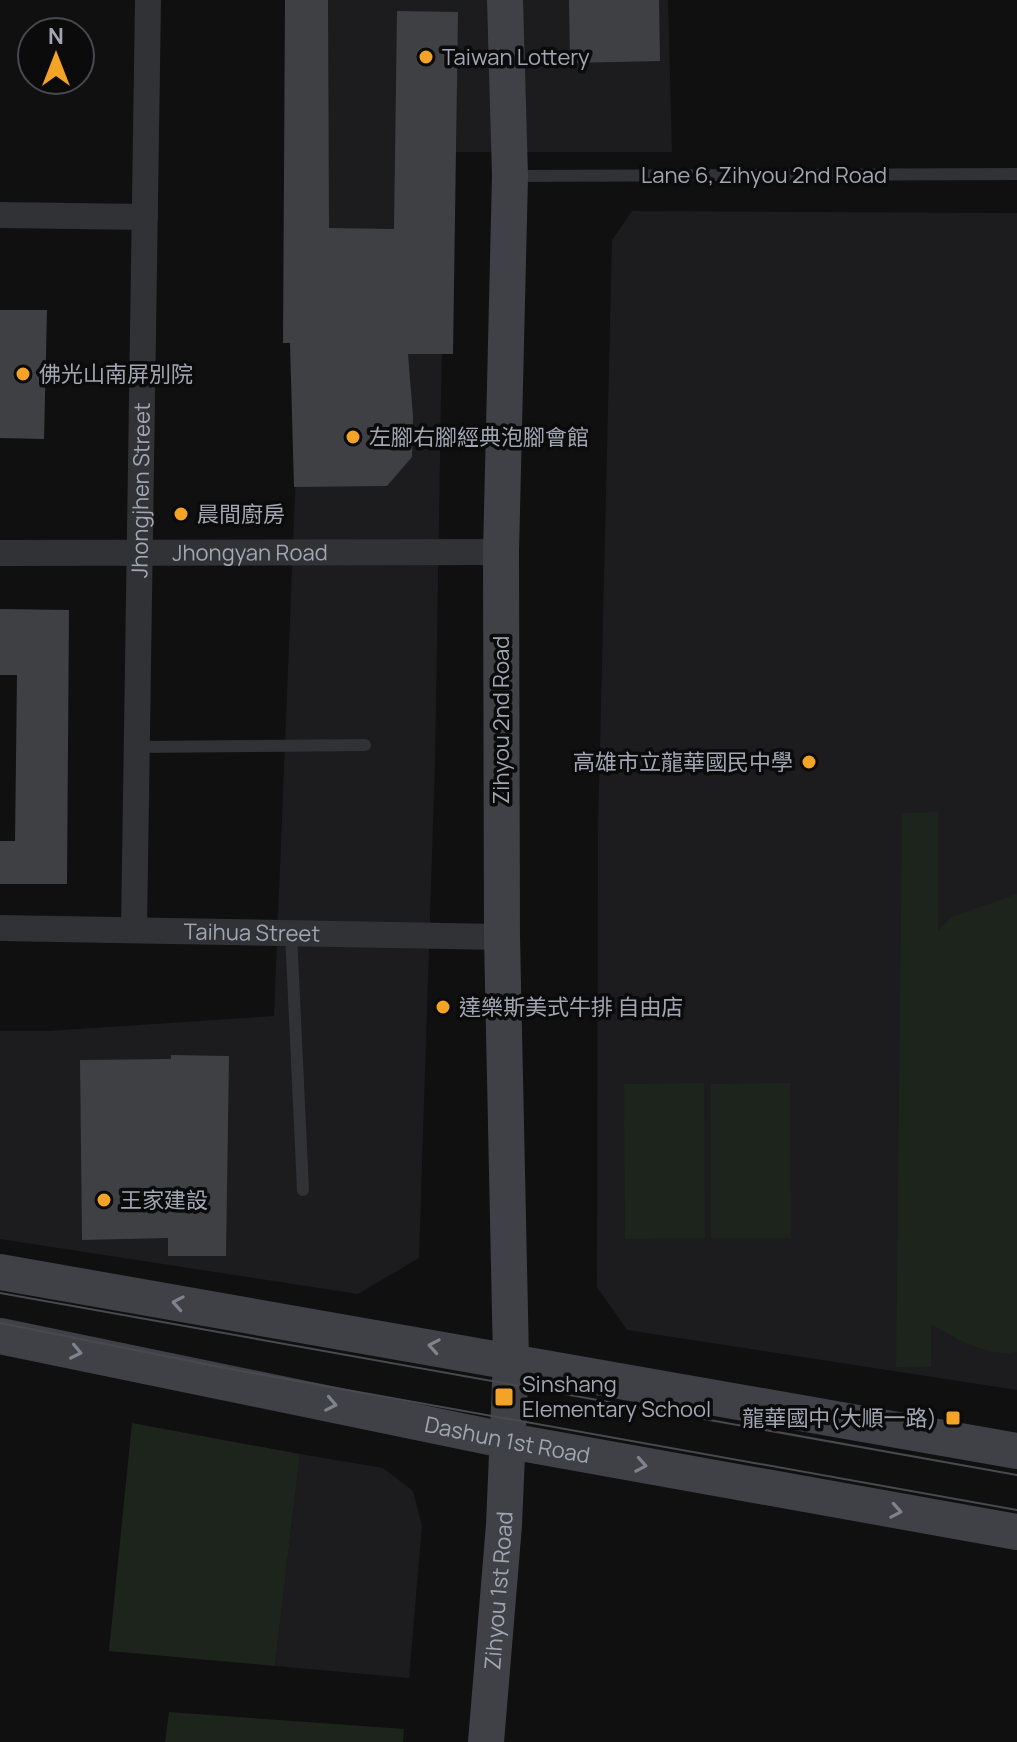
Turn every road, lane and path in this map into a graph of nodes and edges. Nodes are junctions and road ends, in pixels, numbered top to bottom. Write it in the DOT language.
graph roads {
  1 [pos="148,0"];
  2 [pos="505,0"];
  3 [pos="1017,174"];
  4 [pos="510,176"];
  5 [pos="0,215"];
  6 [pos="145,217"];
  7 [pos="501,552"];
  8 [pos="0,553"];
  9 [pos="140,553"];
  10 [pos="365,745"];
  11 [pos="137,747"];
  12 [pos="0,928"];
  13 [pos="134,930"];
  14 [pos="291,933"];
  15 [pos="502,937"];
  16 [pos="303,1190"];
  17 [pos="0,1272"];
  18 [pos="0,1336"];
  19 [pos="511,1360"];
  20 [pos="509,1441"];
  21 [pos="1017,1451"];
  22 [pos="1017,1532"];
  23 [pos="486,1742"];
  1 -- 6 [label="street, Jhongjhen Street"];
  2 -- 4 [label="street, Zihyou 2nd Road"];
  3 -- 4 [label="lane, Lane 6, Zihyou 2nd Road"];
  4 -- 7 [label="street, Zihyou 2nd Road"];
  5 -- 6 [label="street"];
  6 -- 9 [label="street, Jhongjhen Street"];
  7 -- 9 [label="street, Jhongyan Road"];
  7 -- 15 [label="street, Zihyou 2nd Road"];
  8 -- 9 [label="street, Jhongyan Road"];
  9 -- 11 [label="street, Jhongjhen Street"];
  10 -- 11 [label="lane"];
  11 -- 13 [label="street, Jhongjhen Street"];
  12 -- 13 [label="street, Taihua Street"];
  13 -- 14 [label="street, Taihua Street"];
  14 -- 15 [label="street, Taihua Street"];
  14 -- 16 [label="lane"];
  15 -- 19 [label="street, Zihyou 2nd Road"];
  19 -- 17 [label="street, one-way"];
  18 -- 20 [label="street, Dashun 1st Road, one-way"];
  19 -- 20 [label="street, Zihyou 2nd Road"];
  19 -- 21 [label="street"];
  20 -- 22 [label="street, Dashun 1st Road, one-way"];
  20 -- 23 [label="street, Zihyou 1st Road"];
}
